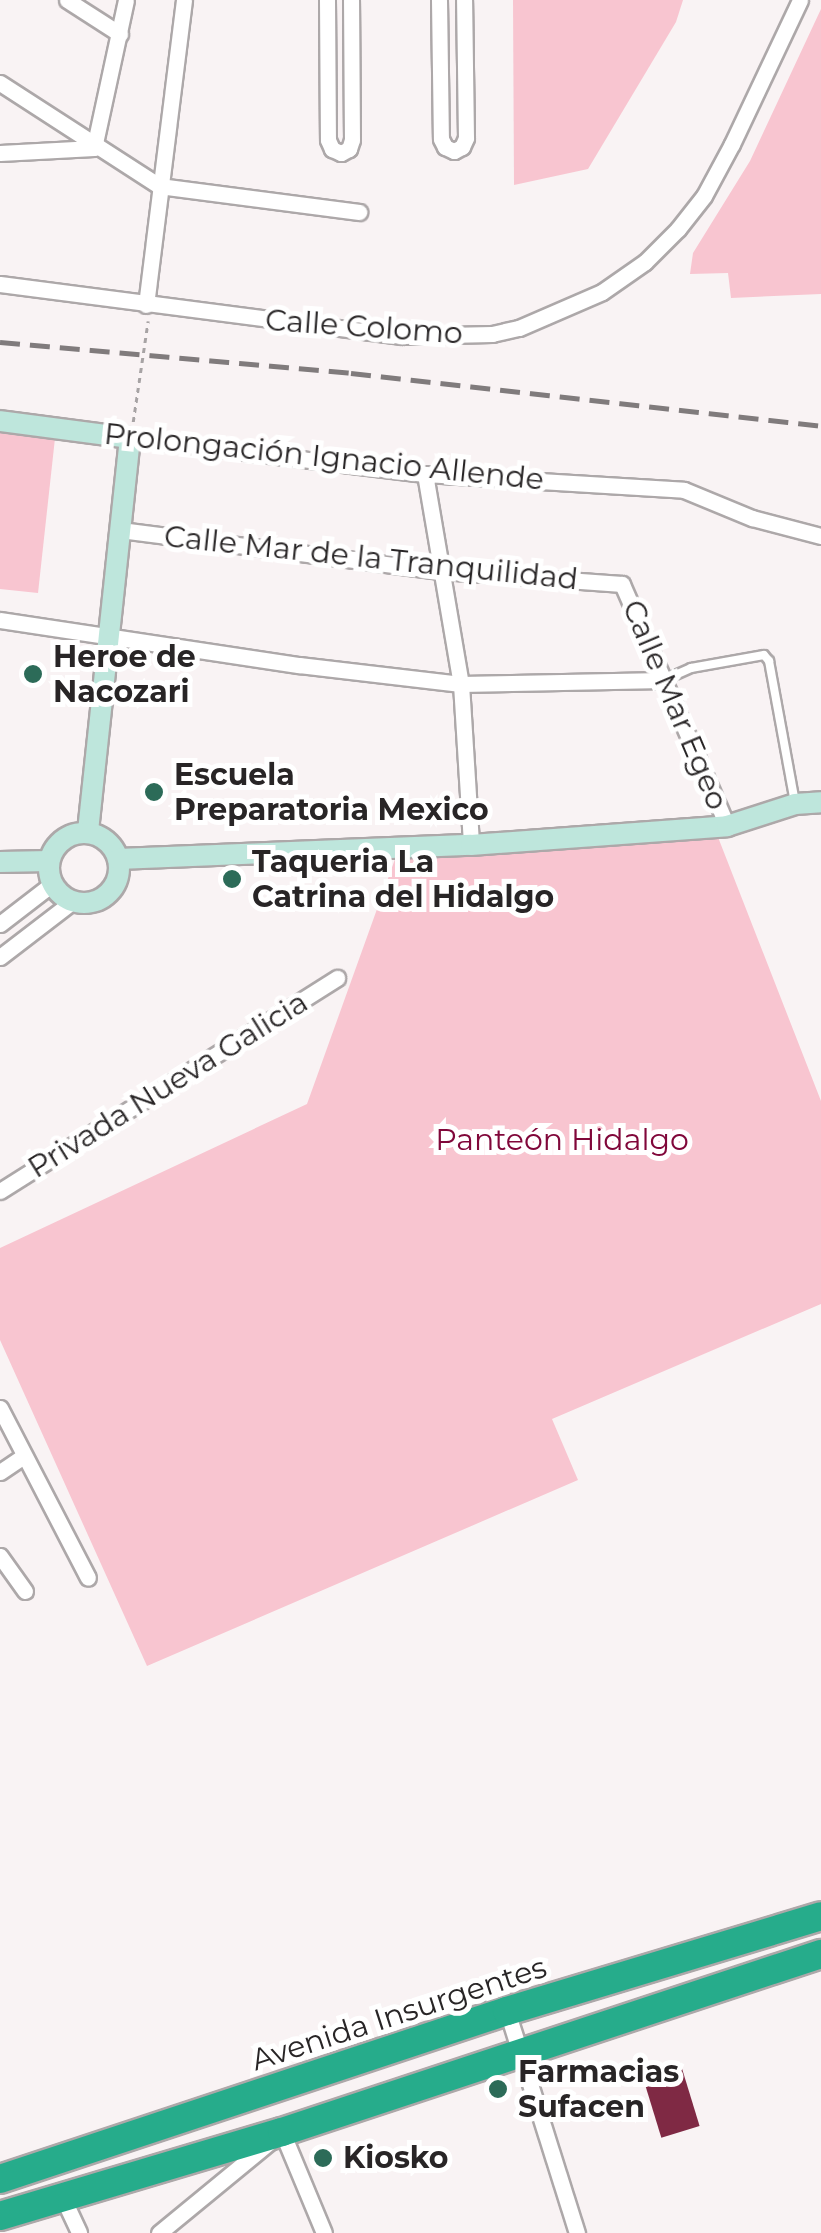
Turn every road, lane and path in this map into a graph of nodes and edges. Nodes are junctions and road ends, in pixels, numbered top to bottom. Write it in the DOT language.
graph roads {
  1 [pos="67,0"];
  2 [pos="126,0"];
  3 [pos="184,0"];
  4 [pos="327,0"];
  5 [pos="350,0"];
  6 [pos="440,0"];
  7 [pos="464,0"];
  8 [pos="800,0"];
  9 [pos="120,34"];
  10 [pos="0,83"];
  11 [pos="94,148"];
  12 [pos="0,153"];
  13 [pos="159,186"];
  14 [pos="359,212"];
  15 [pos="0,284"];
  16 [pos="146,305"];
  17 [pos="0,421"];
  18 [pos="130,438"];
  19 [pos="425,474"];
  20 [pos="120,530"];
  21 [pos="821,536"];
  22 [pos="442,571"];
  23 [pos="622,584"];
  24 [pos="0,620"];
  25 [pos="107,636"];
  26 [pos="664,680"];
  27 [pos="460,684"];
  28 [pos="821,802"];
  29 [pos="795,804"];
  30 [pos="727,826"];
  31 [pos="88,832"];
  32 [pos="471,845"];
  33 [pos="118,859"];
  34 [pos="49,861"];
  35 [pos="0,862"];
  36 [pos="52,884"];
  37 [pos="73,901"];
  38 [pos="0,924"];
  39 [pos="0,957"];
  40 [pos="337,978"];
  41 [pos="0,1191"];
  42 [pos="0,1408"];
  43 [pos="5,1430"];
  44 [pos="24,1456"];
  45 [pos="0,1472"];
  46 [pos="0,1556"];
  47 [pos="88,1578"];
  48 [pos="25,1590"];
  49 [pos="821,1916"];
  50 [pos="821,1954"];
  51 [pos="507,2011"];
  52 [pos="519,2057"];
  53 [pos="282,2132"];
  54 [pos="0,2179"];
  55 [pos="63,2198"];
  56 [pos="0,2216"];
  57 [pos="79,2233"];
  58 [pos="160,2233"];
  59 [pos="324,2233"];
  60 [pos="577,2233"];
  1 -- 9 [label="street"];
  2 -- 9 [label="street"];
  3 -- 13 [label="street"];
  4 -- 5 [label="street"];
  6 -- 7 [label="street"];
  8 -- 16 [label="street, Calle Colomo"];
  9 -- 11 [label="street"];
  10 -- 11 [label="street"];
  11 -- 12 [label="street"];
  11 -- 13 [label="street"];
  13 -- 14 [label="street"];
  13 -- 16 [label="street"];
  15 -- 16 [label="street, Calle Colomo"];
  16 -- 18 [label="path"];
  17 -- 18 [label="main road, Prolongación Ignacio Allende"];
  18 -- 19 [label="street, Prolongación Ignacio Allende"];
  18 -- 20 [label="main road"];
  19 -- 21 [label="street, Prolongación Ignacio Allende"];
  19 -- 22 [label="street"];
  20 -- 22 [label="street, Calle Mar de la Tranquilidad"];
  20 -- 25 [label="main road"];
  22 -- 23 [label="street, Calle Mar de la Tranquilidad"];
  22 -- 27 [label="street"];
  23 -- 26 [label="street, Calle Mar Egeo"];
  24 -- 25 [label="street"];
  25 -- 27 [label="street"];
  25 -- 31 [label="main road"];
  26 -- 27 [label="street"];
  26 -- 29 [label="lane"];
  26 -- 30 [label="street, Calle Mar Egeo"];
  27 -- 32 [label="street"];
  28 -- 29 [label="main road"];
  29 -- 30 [label="main road"];
  30 -- 32 [label="main road"];
  31 -- 33 [label="main road"];
  31 -- 34 [label="main road"];
  32 -- 33 [label="main road"];
  33 -- 37 [label="main road"];
  34 -- 35 [label="main road"];
  34 -- 36 [label="main road"];
  36 -- 37 [label="main road"];
  36 -- 38 [label="street"];
  37 -- 39 [label="street"];
  40 -- 41 [label="street, Privada Nueva Galicia"];
  42 -- 43 [label="street"];
  43 -- 44 [label="street"];
  44 -- 45 [label="street"];
  44 -- 47 [label="street"];
  46 -- 48 [label="street"];
  49 -- 51 [label="highway, Avenida Insurgentes"];
  50 -- 52 [label="highway"];
  51 -- 52 [label="street"];
  51 -- 54 [label="highway, Avenida Insurgentes"];
  52 -- 53 [label="highway"];
  52 -- 60 [label="street"];
  53 -- 55 [label="highway"];
  53 -- 58 [label="street"];
  53 -- 59 [label="street"];
  55 -- 56 [label="highway"];
  55 -- 57 [label="street"];
}
